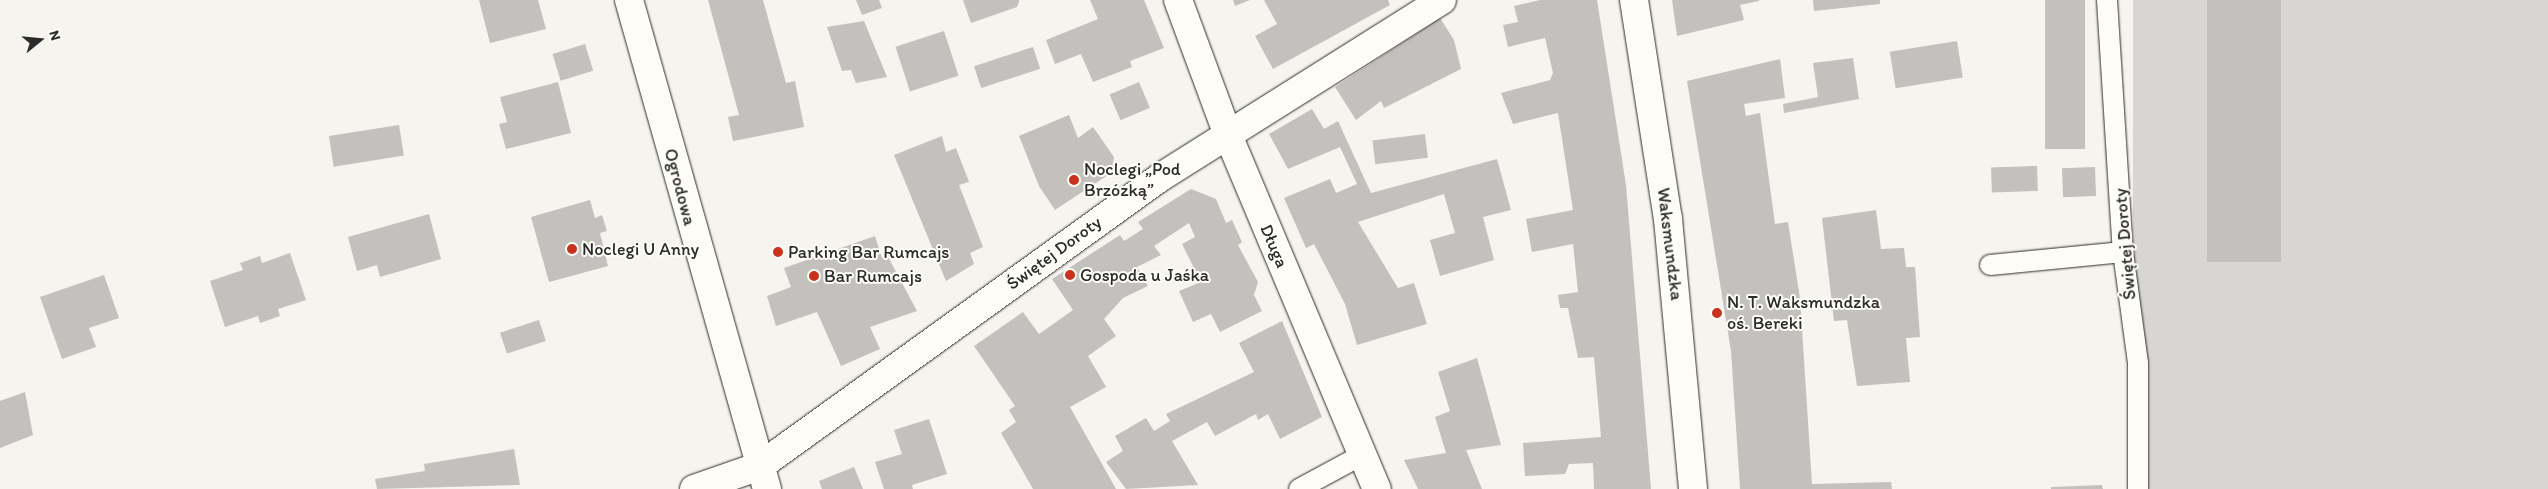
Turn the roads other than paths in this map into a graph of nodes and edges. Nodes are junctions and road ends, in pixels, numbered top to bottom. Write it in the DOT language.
graph roads {
  1 [pos="629,0"];
  2 [pos="1178,0"];
  3 [pos="1442,0"];
  4 [pos="1634,0"];
  5 [pos="2107,0"];
  6 [pos="1228,135"];
  7 [pos="2123,252"];
  8 [pos="1990,266"];
  9 [pos="1362,455"];
  10 [pos="764,478"];
  11 [pos="694,489"];
  12 [pos="1299,489"];
  13 [pos="1377,489"];
  14 [pos="1693,489"];
  15 [pos="2138,489"];
  1 -- 10 [label="street, Ogrodowa"];
  2 -- 6 [label="street, Długa"];
  3 -- 6 [label="street, Świętej Doroty"];
  4 -- 14 [label="street, Waksmundzka"];
  5 -- 7 [label="lane, Świętej Doroty"];
  6 -- 9 [label="street, Długa"];
  6 -- 10 [label="street, Świętej Doroty"];
  7 -- 8 [label="lane"];
  7 -- 15 [label="lane, Świętej Doroty"];
  9 -- 12 [label="lane"];
  9 -- 13 [label="street, Długa"];
  10 -- 11 [label="street, Świętej Doroty"];
}
